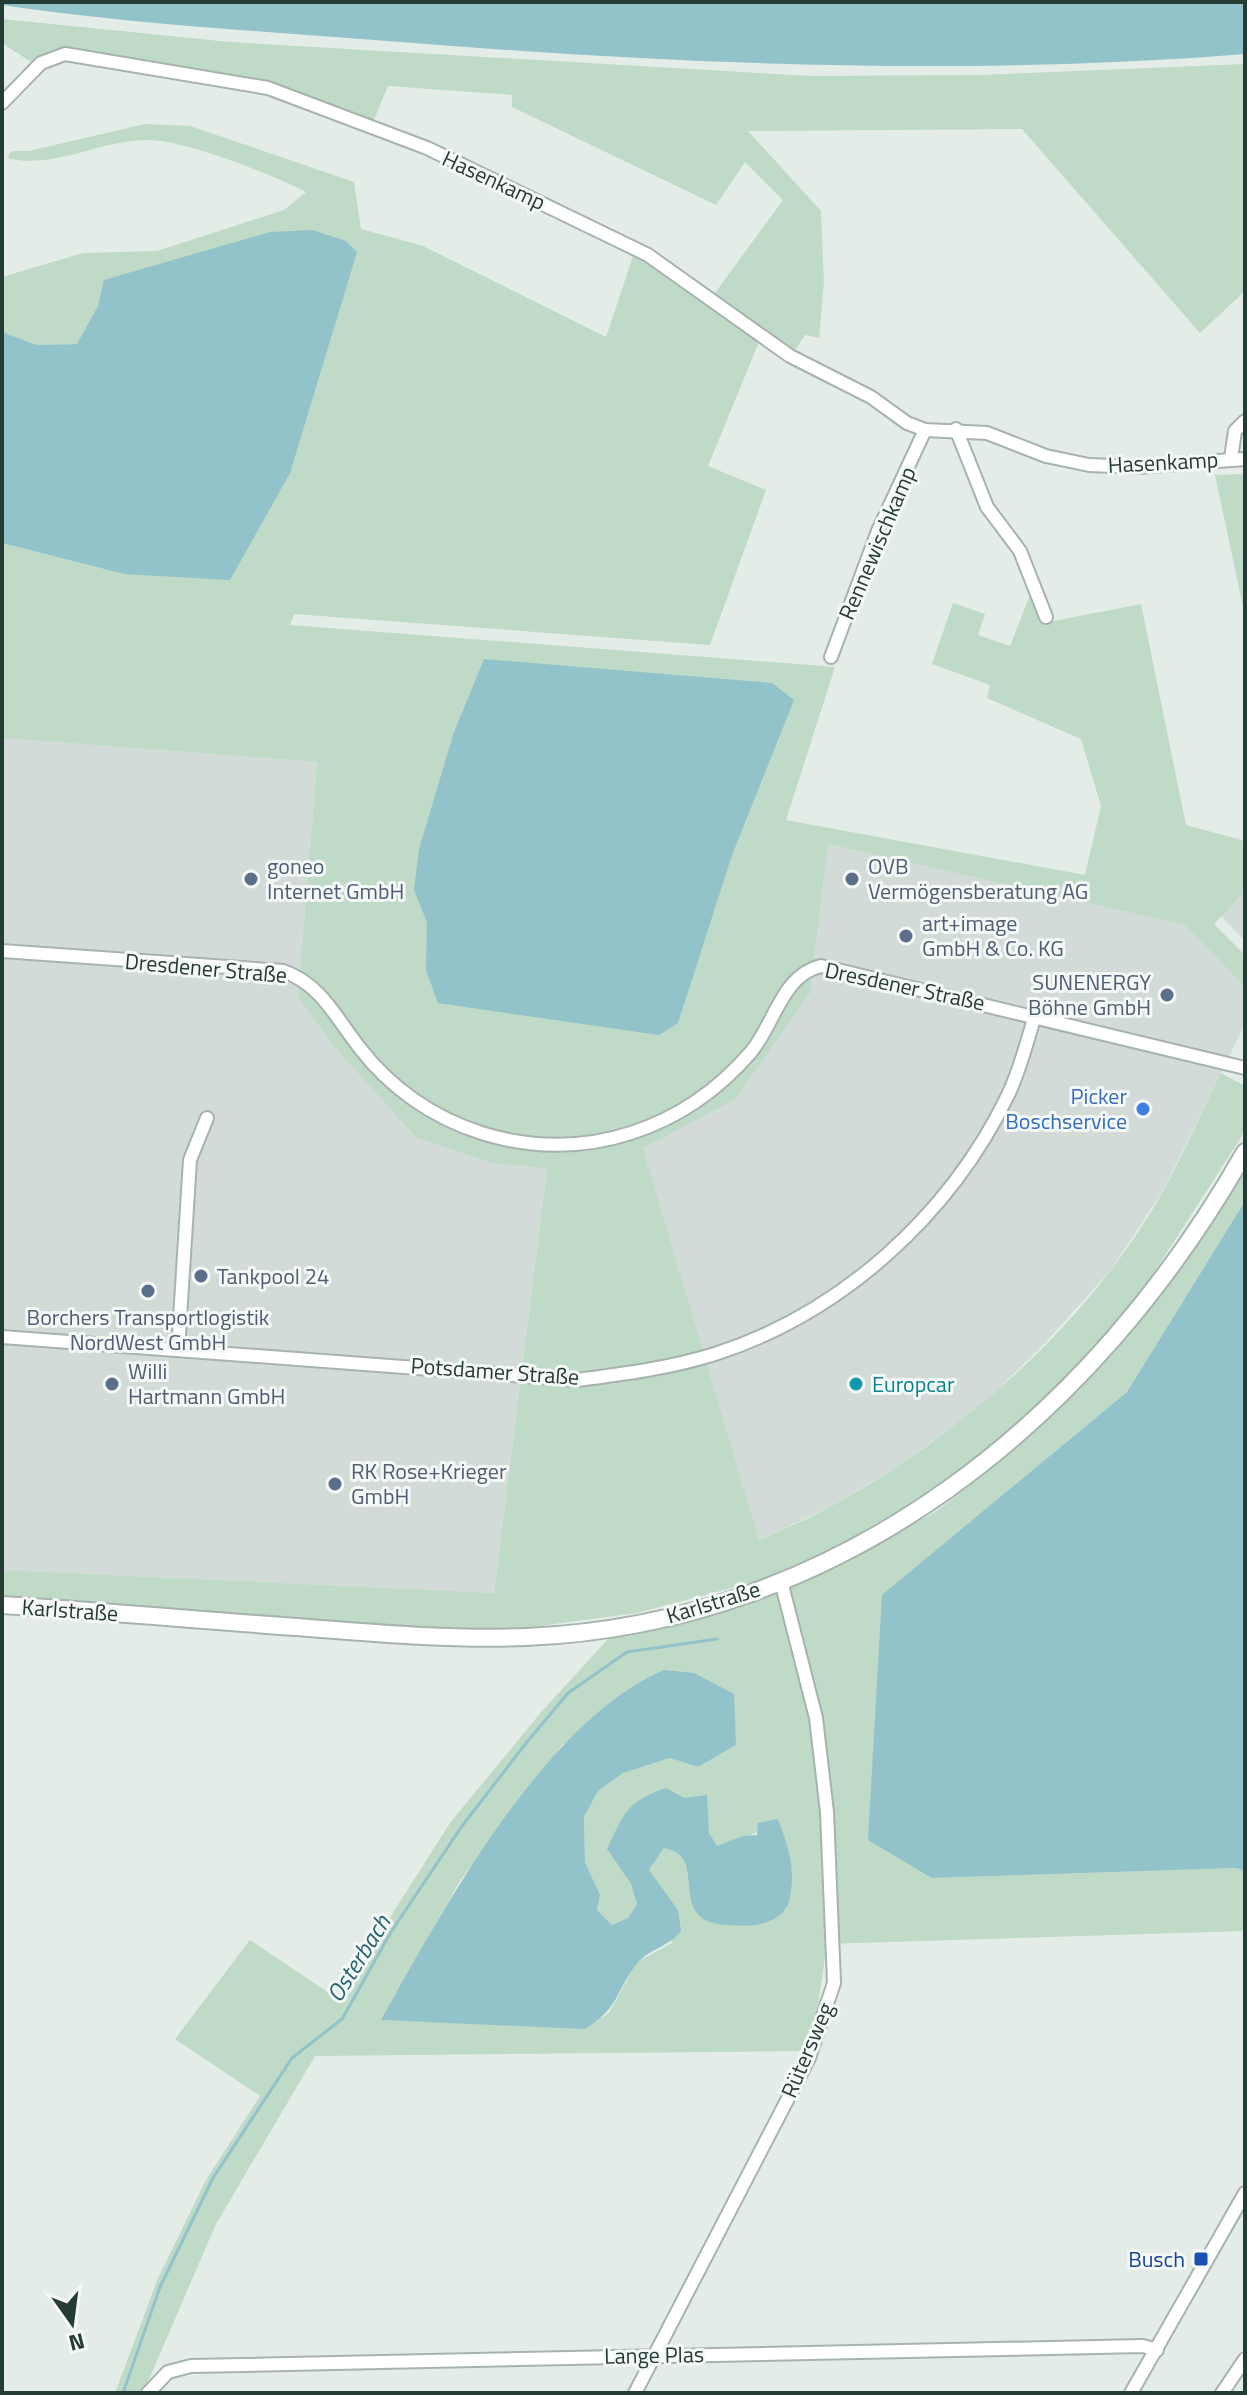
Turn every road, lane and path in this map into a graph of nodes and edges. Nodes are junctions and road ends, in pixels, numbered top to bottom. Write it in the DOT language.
graph roads {
  1 [pos="2,103"];
  2 [pos="1245,421"];
  3 [pos="956,429"];
  4 [pos="925,430"];
  5 [pos="1238,459"];
  6 [pos="1046,617"];
  7 [pos="831,657"];
  8 [pos="2,951"];
  9 [pos="1035,1015"];
  10 [pos="1245,1068"];
  11 [pos="207,1118"];
  12 [pos="1245,1152"];
  13 [pos="2,1337"];
  14 [pos="178,1350"];
  15 [pos="781,1581"];
  16 [pos="2,1605"];
  17 [pos="1245,2193"];
  18 [pos="1157,2350"];
  19 [pos="655,2355"];
  20 [pos="1245,2359"];
  21 [pos="151,2388"];
  22 [pos="635,2393"];
  23 [pos="1131,2393"];
  24 [pos="1222,2393"];
  1 -- 4 [label="street, Hasenkamp"];
  2 -- 5 [label="street, Hasenkamp"];
  3 -- 4 [label="street, Hasenkamp"];
  3 -- 5 [label="street, Hasenkamp"];
  3 -- 6 [label="street"];
  4 -- 7 [label="street, Rennewischkamp"];
  8 -- 9 [label="street, Dresdener Straße"];
  9 -- 10 [label="street"];
  9 -- 14 [label="street, Potsdamer Straße"];
  11 -- 14 [label="street"];
  12 -- 15 [label="street, Karlstraße"];
  13 -- 14 [label="street, Potsdamer Straße"];
  15 -- 16 [label="street, Karlstraße"];
  15 -- 19 [label="street, Rütersweg"];
  17 -- 18 [label="street"];
  18 -- 19 [label="street, Lange Plas"];
  18 -- 23 [label="street"];
  19 -- 21 [label="street, Lange Plas"];
  19 -- 22 [label="street, Rütersweg"];
  20 -- 24 [label="street"];
}
